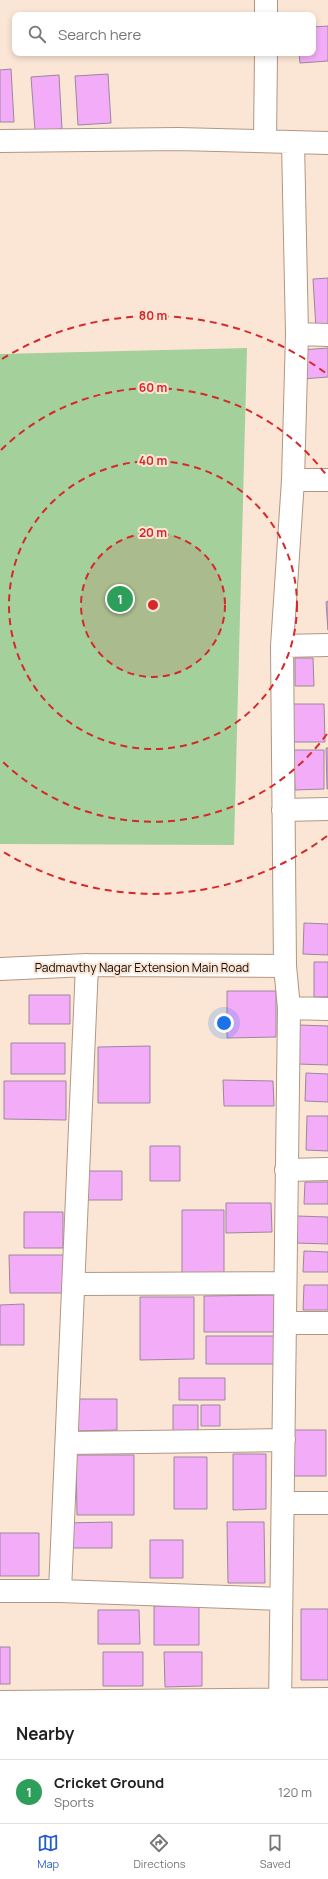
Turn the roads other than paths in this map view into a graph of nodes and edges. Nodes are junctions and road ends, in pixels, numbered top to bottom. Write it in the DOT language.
graph roads {
  1 [pos="266,0"];
  2 [pos="266,12"];
  3 [pos="266,56"];
  4 [pos="0,141"];
  5 [pos="266,141"];
  6 [pos="293,142"];
  7 [pos="328,143"];
  8 [pos="297,334"];
  9 [pos="328,335"];
  10 [pos="293,480"];
  11 [pos="328,480"];
  12 [pos="328,645"];
  13 [pos="282,646"];
  14 [pos="328,809"];
  15 [pos="283,810"];
  16 [pos="87,965"];
  17 [pos="285,966"];
  18 [pos="0,969"];
  19 [pos="289,1008"];
  20 [pos="328,1009"];
  21 [pos="328,1169"];
  22 [pos="286,1170"];
  23 [pos="285,1283"];
  24 [pos="74,1284"];
  25 [pos="285,1323"];
  26 [pos="328,1323"];
  27 [pos="284,1440"];
  28 [pos="67,1443"];
  29 [pos="283,1503"];
  30 [pos="328,1503"];
  31 [pos="0,1591"];
  32 [pos="60,1591"];
  33 [pos="281,1600"];
  34 [pos="328,1699"];
  35 [pos="0,1702"];
  36 [pos="280,1704"];
  1 -- 2 [label="street"];
  3 -- 5 [label="street"];
  4 -- 5 [label="street"];
  5 -- 6 [label="street"];
  6 -- 7 [label="street"];
  6 -- 8 [label="street"];
  8 -- 9 [label="street"];
  8 -- 10 [label="street"];
  10 -- 11 [label="street"];
  10 -- 13 [label="street"];
  12 -- 13 [label="street"];
  13 -- 15 [label="street"];
  14 -- 15 [label="street"];
  15 -- 17 [label="street"];
  16 -- 17 [label="street, Padmavthy Nagar Extension Main Road"];
  16 -- 18 [label="street, Padmavthy Nagar Extension Main Road"];
  16 -- 24 [label="street"];
  17 -- 19 [label="street"];
  19 -- 20 [label="street"];
  19 -- 22 [label="street"];
  21 -- 22 [label="street"];
  22 -- 23 [label="street"];
  23 -- 24 [label="street"];
  23 -- 25 [label="street"];
  24 -- 28 [label="street"];
  25 -- 26 [label="street"];
  25 -- 27 [label="street"];
  27 -- 28 [label="street"];
  27 -- 29 [label="street"];
  28 -- 32 [label="street"];
  29 -- 30 [label="street"];
  29 -- 33 [label="street"];
  31 -- 32 [label="street"];
  32 -- 33 [label="street"];
  33 -- 36 [label="street"];
  34 -- 36 [label="street"];
  35 -- 36 [label="street"];
}
